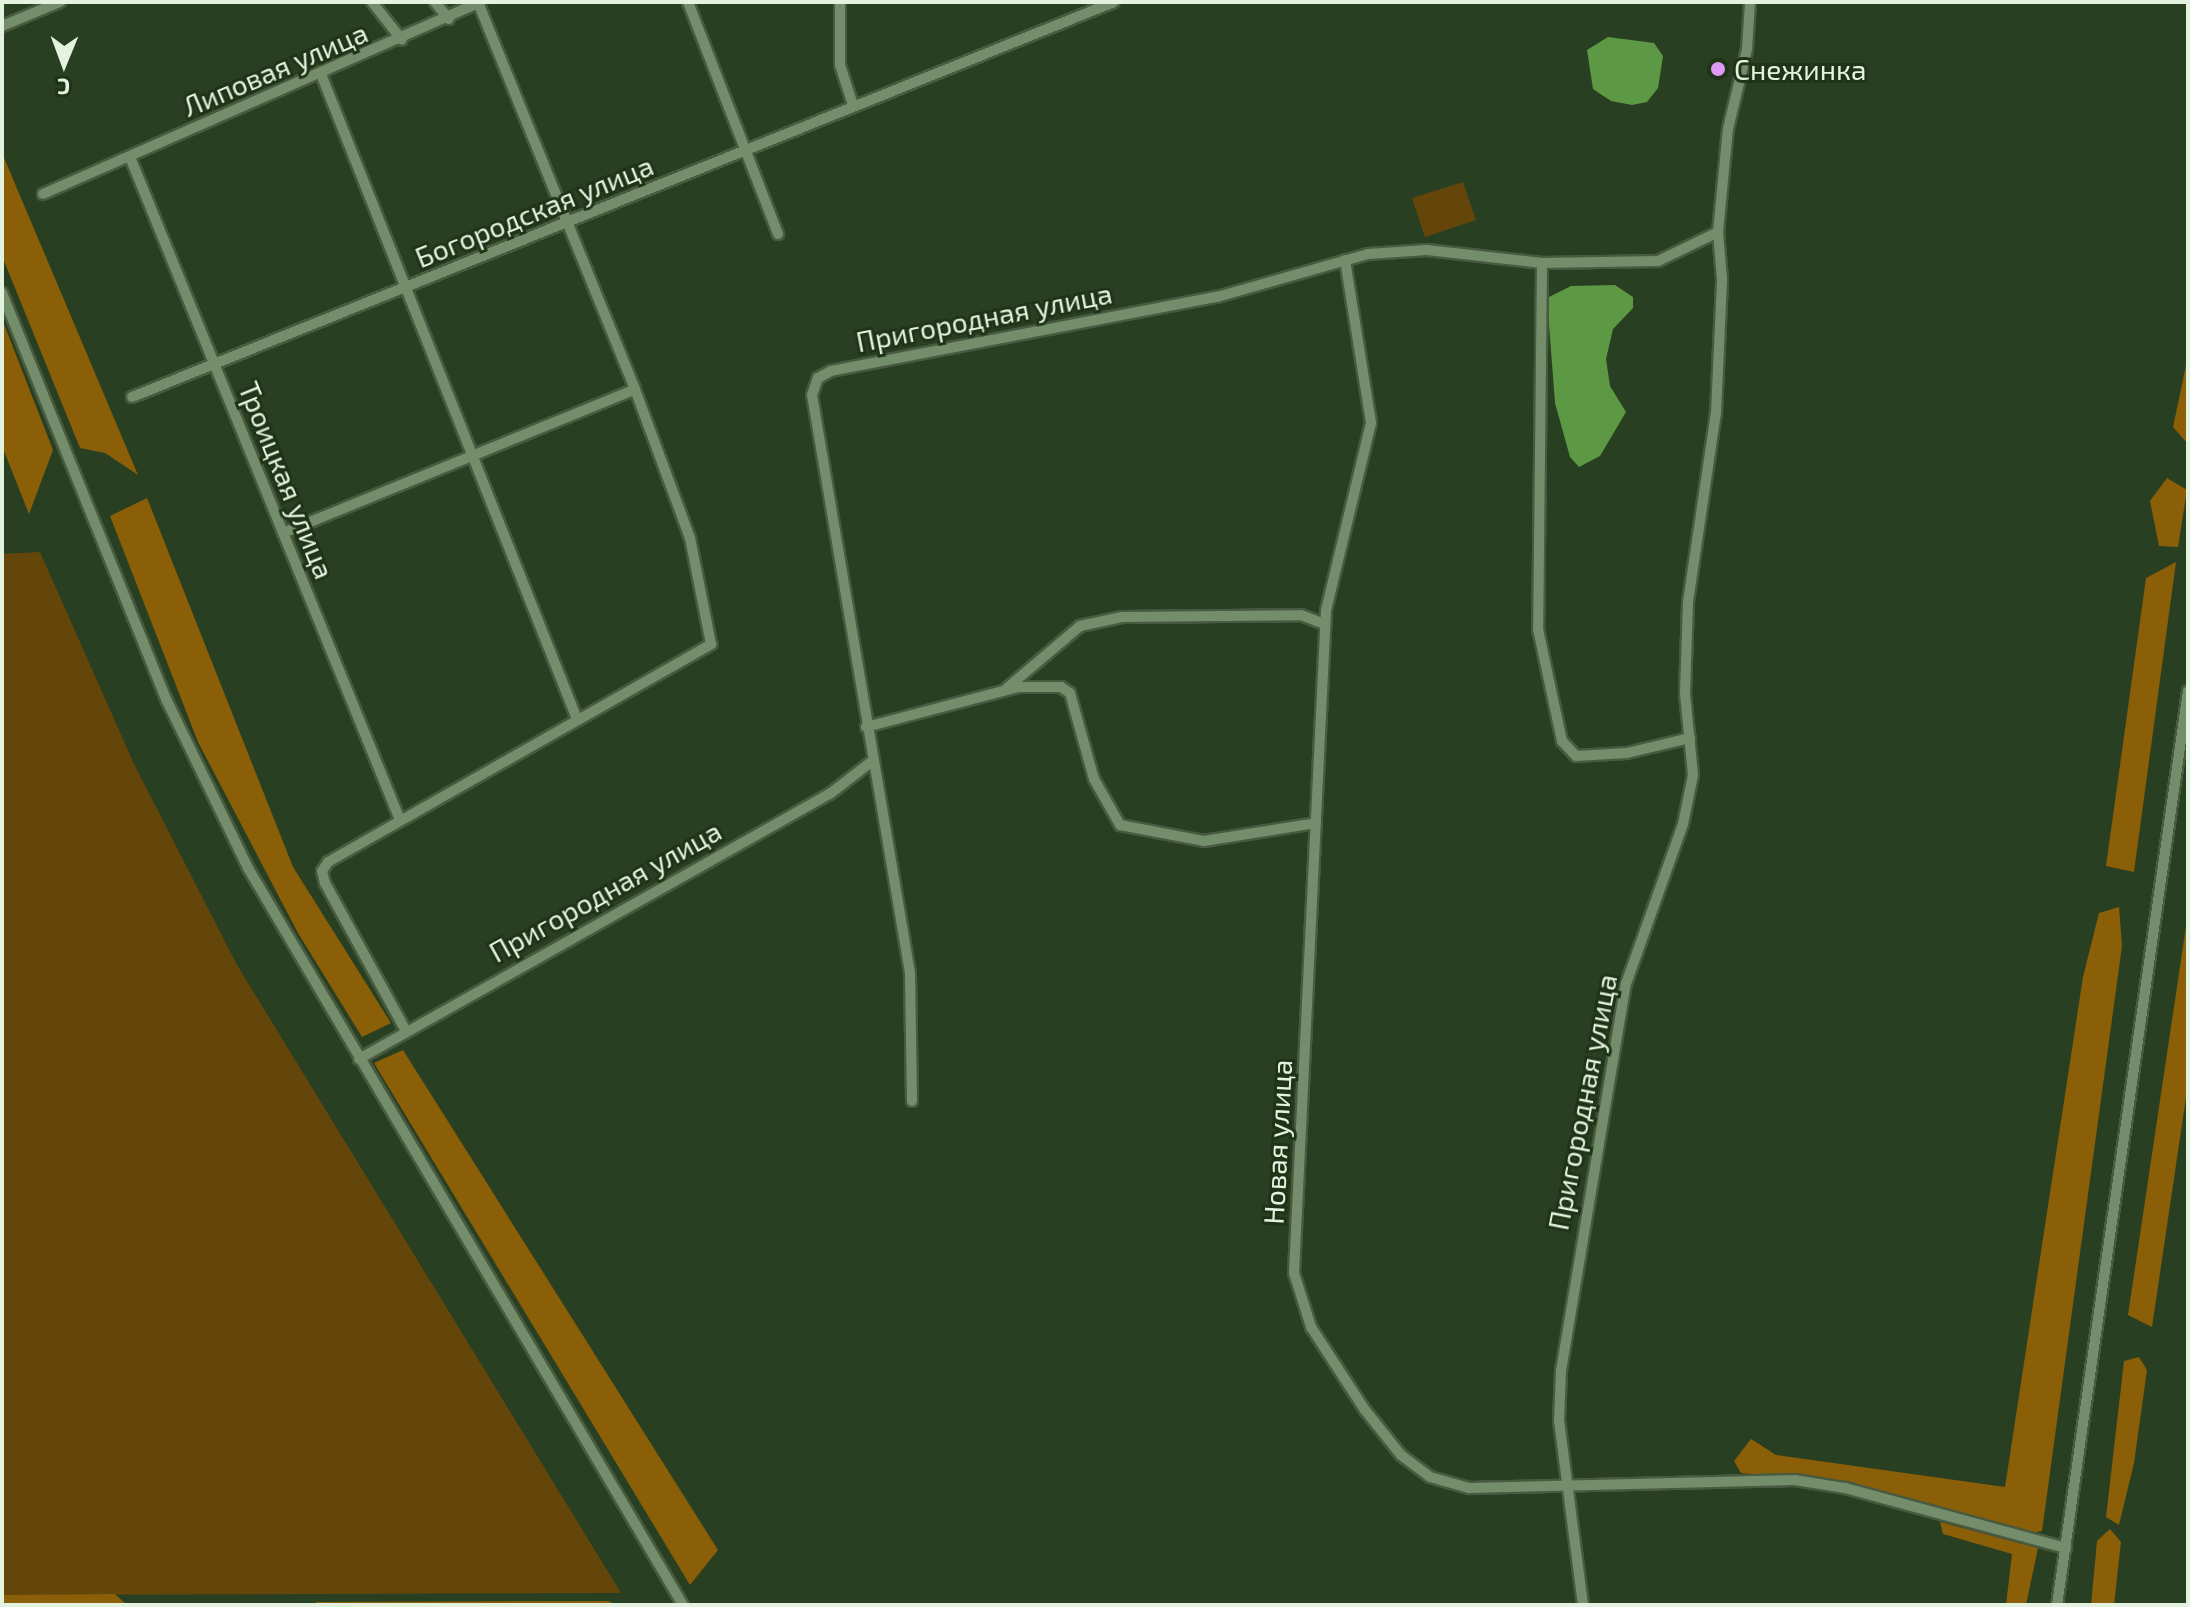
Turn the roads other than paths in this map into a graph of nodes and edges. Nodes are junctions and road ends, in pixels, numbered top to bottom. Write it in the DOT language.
graph roads {
  1 [pos="60,2"];
  2 [pos="372,2"];
  3 [pos="435,2"];
  4 [pos="688,2"];
  5 [pos="840,2"];
  6 [pos="1114,2"];
  7 [pos="1750,2"];
  8 [pos="480,3"];
  9 [pos="449,19"];
  10 [pos="2,26"];
  11 [pos="402,40"];
  12 [pos="321,74"];
  13 [pos="853,105"];
  14 [pos="749,150"];
  15 [pos="130,157"];
  16 [pos="43,194"];
  17 [pos="565,224"];
  18 [pos="1718,232"];
  19 [pos="778,234"];
  20 [pos="1345,260"];
  21 [pos="1542,263"];
  22 [pos="407,288"];
  23 [pos="2,293"];
  24 [pos="214,364"];
  25 [pos="635,389"];
  26 [pos="132,397"];
  27 [pos="472,458"];
  28 [pos="283,533"];
  29 [pos="1325,624"];
  30 [pos="1002,691"];
  31 [pos="2188,691"];
  32 [pos="577,719"];
  33 [pos="866,727"];
  34 [pos="1690,738"];
  35 [pos="871,762"];
  36 [pos="400,820"];
  37 [pos="1316,823"];
  38 [pos="406,1031"];
  39 [pos="359,1059"];
  40 [pos="912,1101"];
  41 [pos="1568,1483"];
  42 [pos="2066,1548"];
  43 [pos="683,1605"];
  44 [pos="1583,1605"];
  45 [pos="2057,1605"];
  1 -- 10 [label="street"];
  2 -- 11 [label="street"];
  3 -- 9 [label="street"];
  4 -- 14 [label="street"];
  5 -- 13 [label="street"];
  6 -- 13 [label="street, Богородская улица"];
  7 -- 18 [label="street, Пригородная улица"];
  8 -- 9 [label="street, Липовая улица"];
  8 -- 17 [label="street"];
  9 -- 11 [label="street, Липовая улица"];
  11 -- 12 [label="street, Липовая улица"];
  12 -- 15 [label="street, Липовая улица"];
  12 -- 22 [label="street"];
  13 -- 14 [label="street, Богородская улица"];
  14 -- 17 [label="street, Богородская улица"];
  14 -- 19 [label="street"];
  15 -- 16 [label="street, Липовая улица"];
  15 -- 24 [label="street, Троицкая улица"];
  17 -- 22 [label="street, Богородская улица"];
  17 -- 25 [label="street"];
  18 -- 21 [label="street, Пригородная улица"];
  18 -- 34 [label="street, Пригородная улица"];
  20 -- 21 [label="street, Пригородная улица"];
  20 -- 29 [label="street, Новая улица"];
  20 -- 33 [label="street, Пригородная улица"];
  21 -- 34 [label="street"];
  22 -- 24 [label="street, Богородская улица"];
  22 -- 27 [label="street"];
  23 -- 39 [label="street"];
  24 -- 26 [label="street, Богородская улица"];
  24 -- 28 [label="street, Троицкая улица"];
  25 -- 27 [label="street"];
  25 -- 32 [label="street"];
  27 -- 28 [label="street"];
  27 -- 32 [label="street"];
  28 -- 36 [label="street, Троицкая улица"];
  29 -- 30 [label="street"];
  29 -- 37 [label="street, Новая улица"];
  30 -- 33 [label="street"];
  30 -- 37 [label="street"];
  31 -- 42 [label="street"];
  32 -- 36 [label="street"];
  33 -- 35 [label="street, Пригородная улица"];
  34 -- 41 [label="street, Пригородная улица"];
  35 -- 38 [label="street, Пригородная улица"];
  35 -- 40 [label="street, Пригородная улица"];
  36 -- 38 [label="street"];
  37 -- 41 [label="street, Новая улица"];
  38 -- 39 [label="street, Пригородная улица"];
  39 -- 43 [label="street"];
  41 -- 42 [label="street, Новая улица"];
  41 -- 44 [label="street, Пригородная улица"];
  42 -- 45 [label="street"];
}
